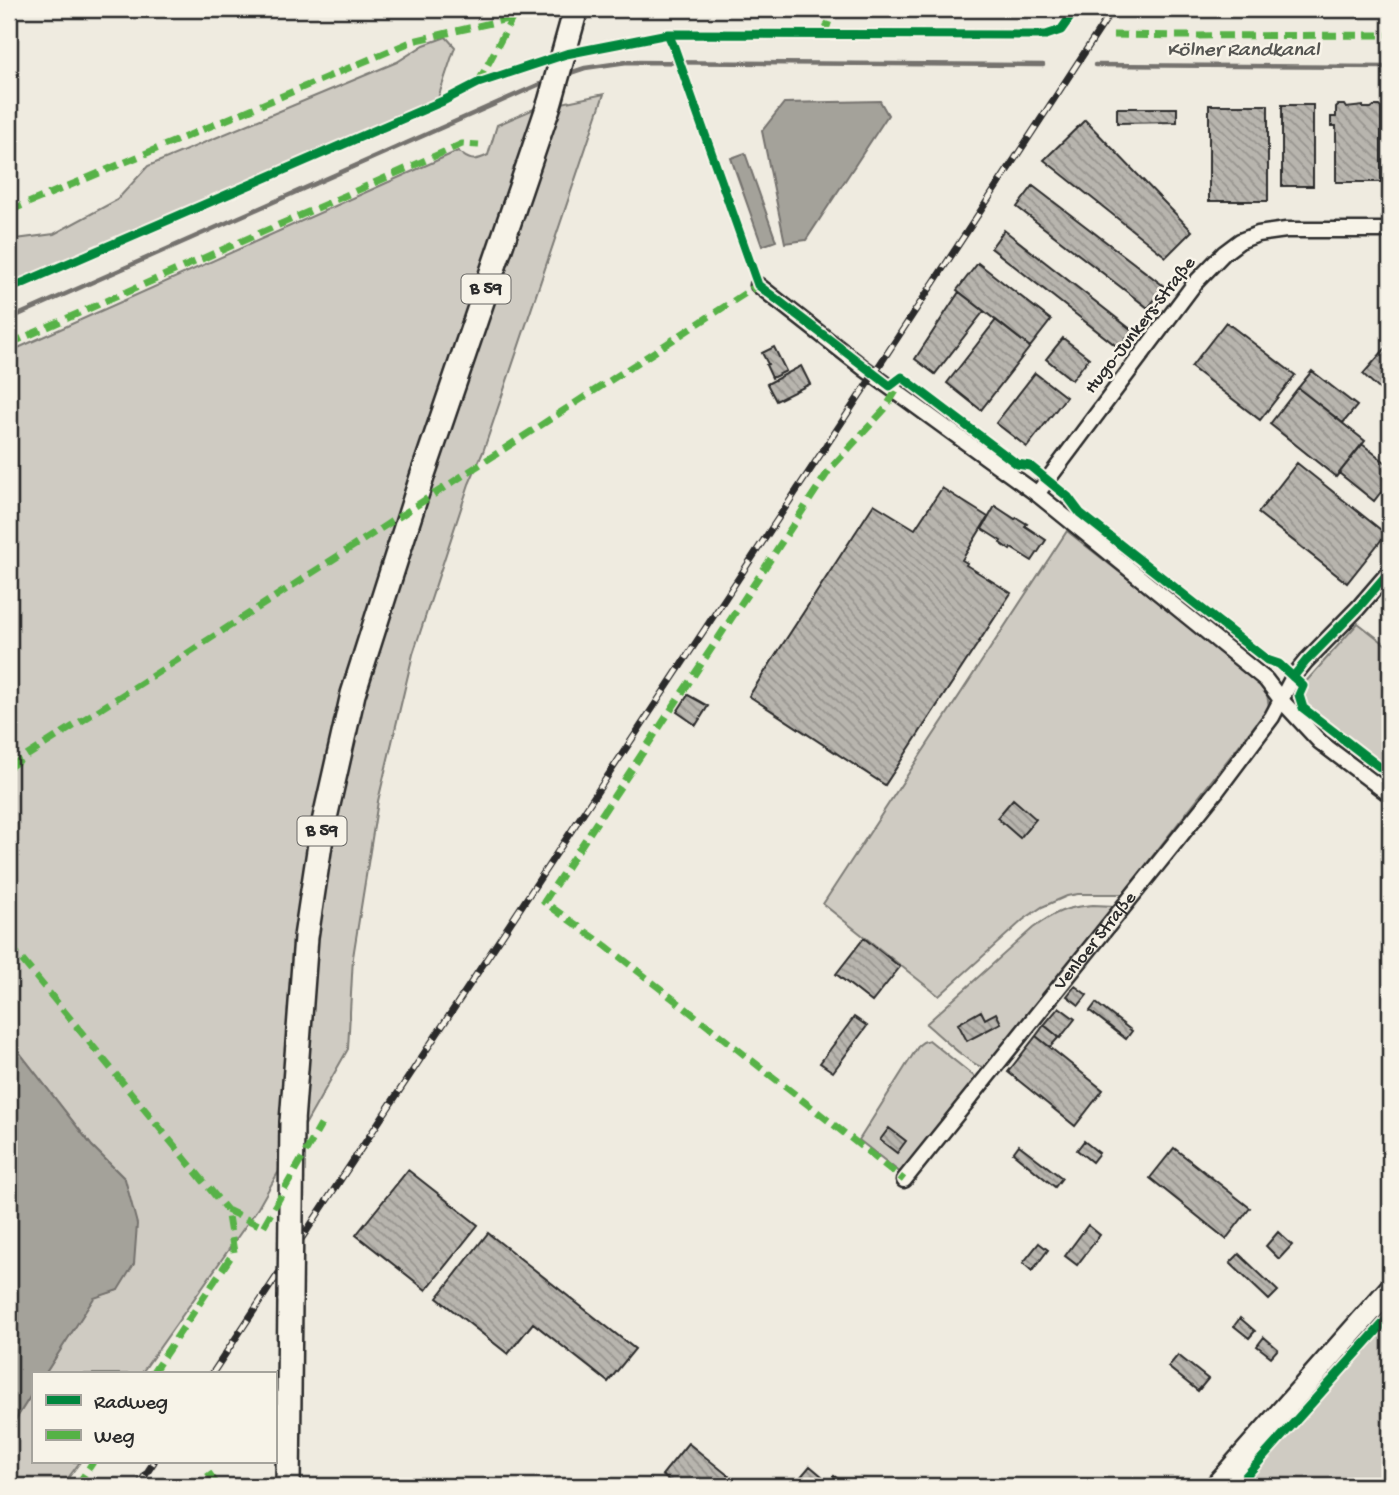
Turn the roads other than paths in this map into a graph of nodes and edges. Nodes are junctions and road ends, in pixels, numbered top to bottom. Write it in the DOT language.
graph roads {
  1 [pos="576,9"];
  2 [pos="1390,230"];
  3 [pos="758,285"];
  4 [pos="1037,494"];
  5 [pos="1390,571"];
  6 [pos="1282,701"];
  7 [pos="1390,795"];
  8 [pos="904,1180"];
  9 [pos="1390,1289"];
  10 [pos="288,1486"];
  11 [pos="1216,1486"];
  1 -- 10 [label="main road, B 59, bridge"];
  2 -- 4 [label="street, Hugo-Junkers-Straße"];
  3 -- 4 [label="street"];
  4 -- 6 [label="street"];
  5 -- 6 [label="street, Venloer Straße"];
  6 -- 7 [label="street"];
  6 -- 8 [label="street, Venloer Straße"];
  9 -- 11 [label="main road"];
}
